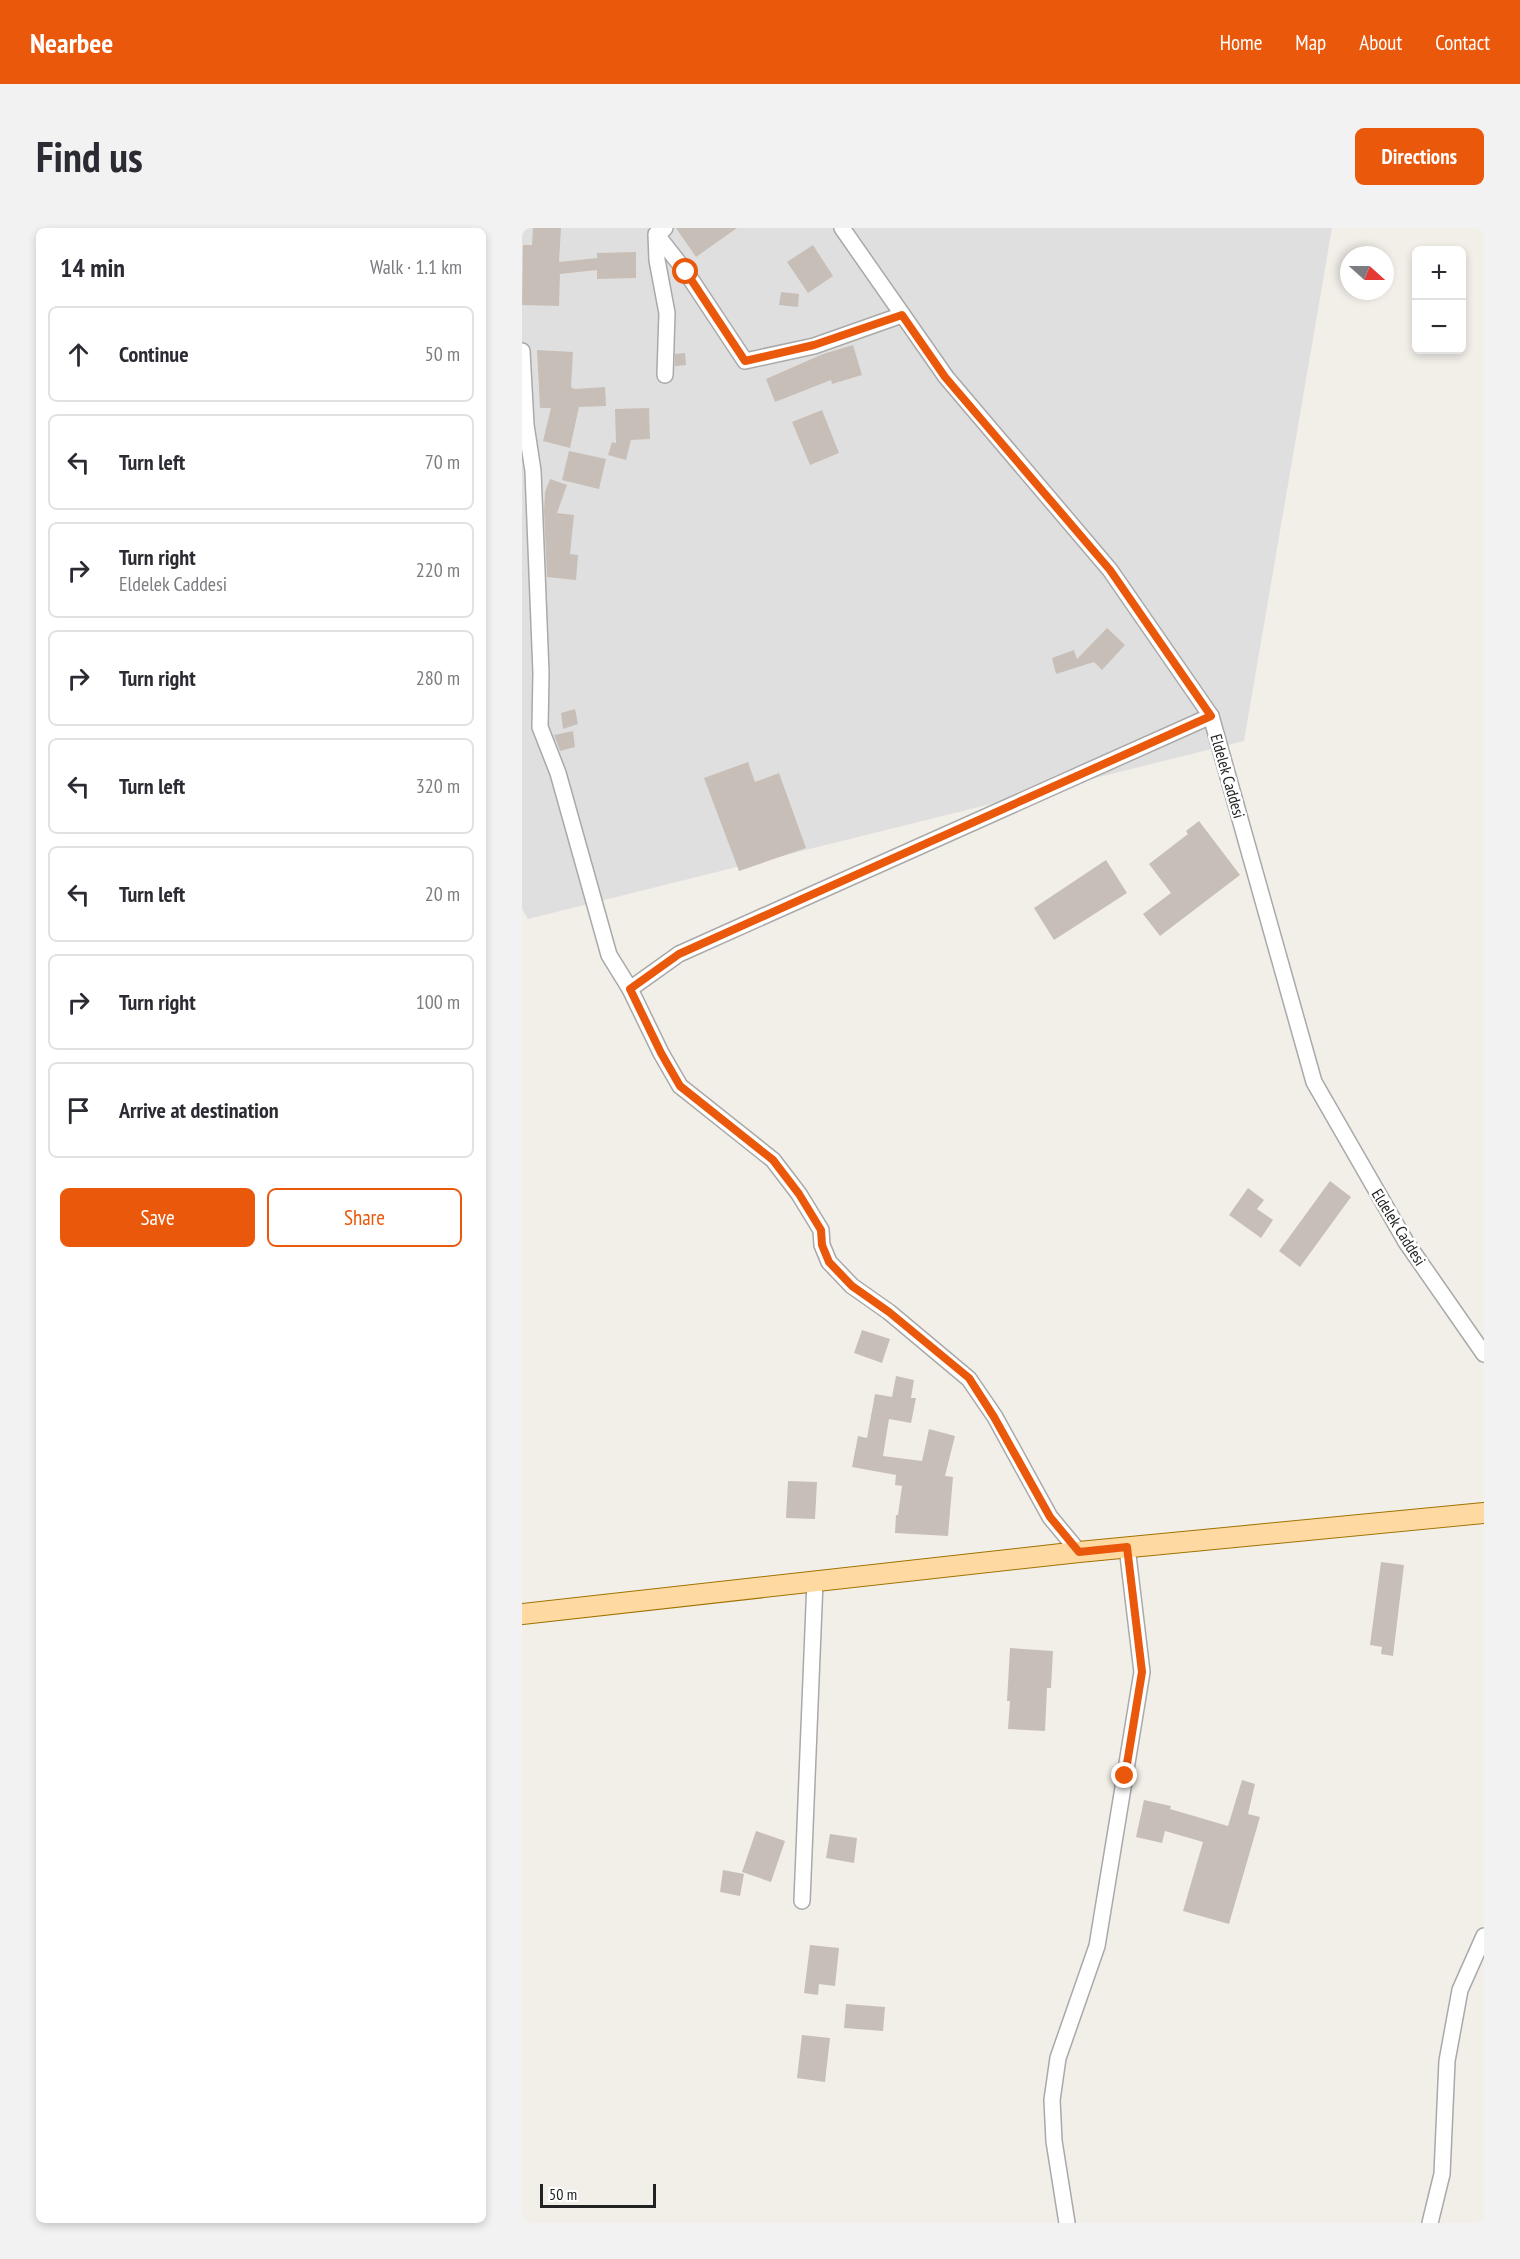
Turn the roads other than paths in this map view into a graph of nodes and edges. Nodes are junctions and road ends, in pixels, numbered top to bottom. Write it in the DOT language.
graph roads {
  1 [pos="842,228"];
  2 [pos="659,230"];
  3 [pos="902,315"];
  4 [pos="522,351"];
  5 [pos="665,375"];
  6 [pos="1211,716"];
  7 [pos="630,989"];
  8 [pos="1484,1354"];
  9 [pos="1484,1513"];
  10 [pos="1127,1547"];
  11 [pos="1079,1552"];
  12 [pos="815,1581"];
  13 [pos="522,1614"];
  14 [pos="802,1902"];
  15 [pos="1484,1936"];
  16 [pos="1067,2223"];
  17 [pos="1430,2223"];
  1 -- 3 [label="street, Eldelek Caddesi"];
  2 -- 3 [label="street"];
  2 -- 5 [label="street"];
  3 -- 6 [label="street, Eldelek Caddesi"];
  4 -- 7 [label="street"];
  6 -- 7 [label="street"];
  6 -- 8 [label="street, Eldelek Caddesi"];
  7 -- 11 [label="street"];
  9 -- 10 [label="main road"];
  10 -- 11 [label="main road"];
  10 -- 16 [label="street"];
  11 -- 12 [label="main road"];
  12 -- 13 [label="main road"];
  12 -- 14 [label="street"];
  15 -- 17 [label="street"];
}
